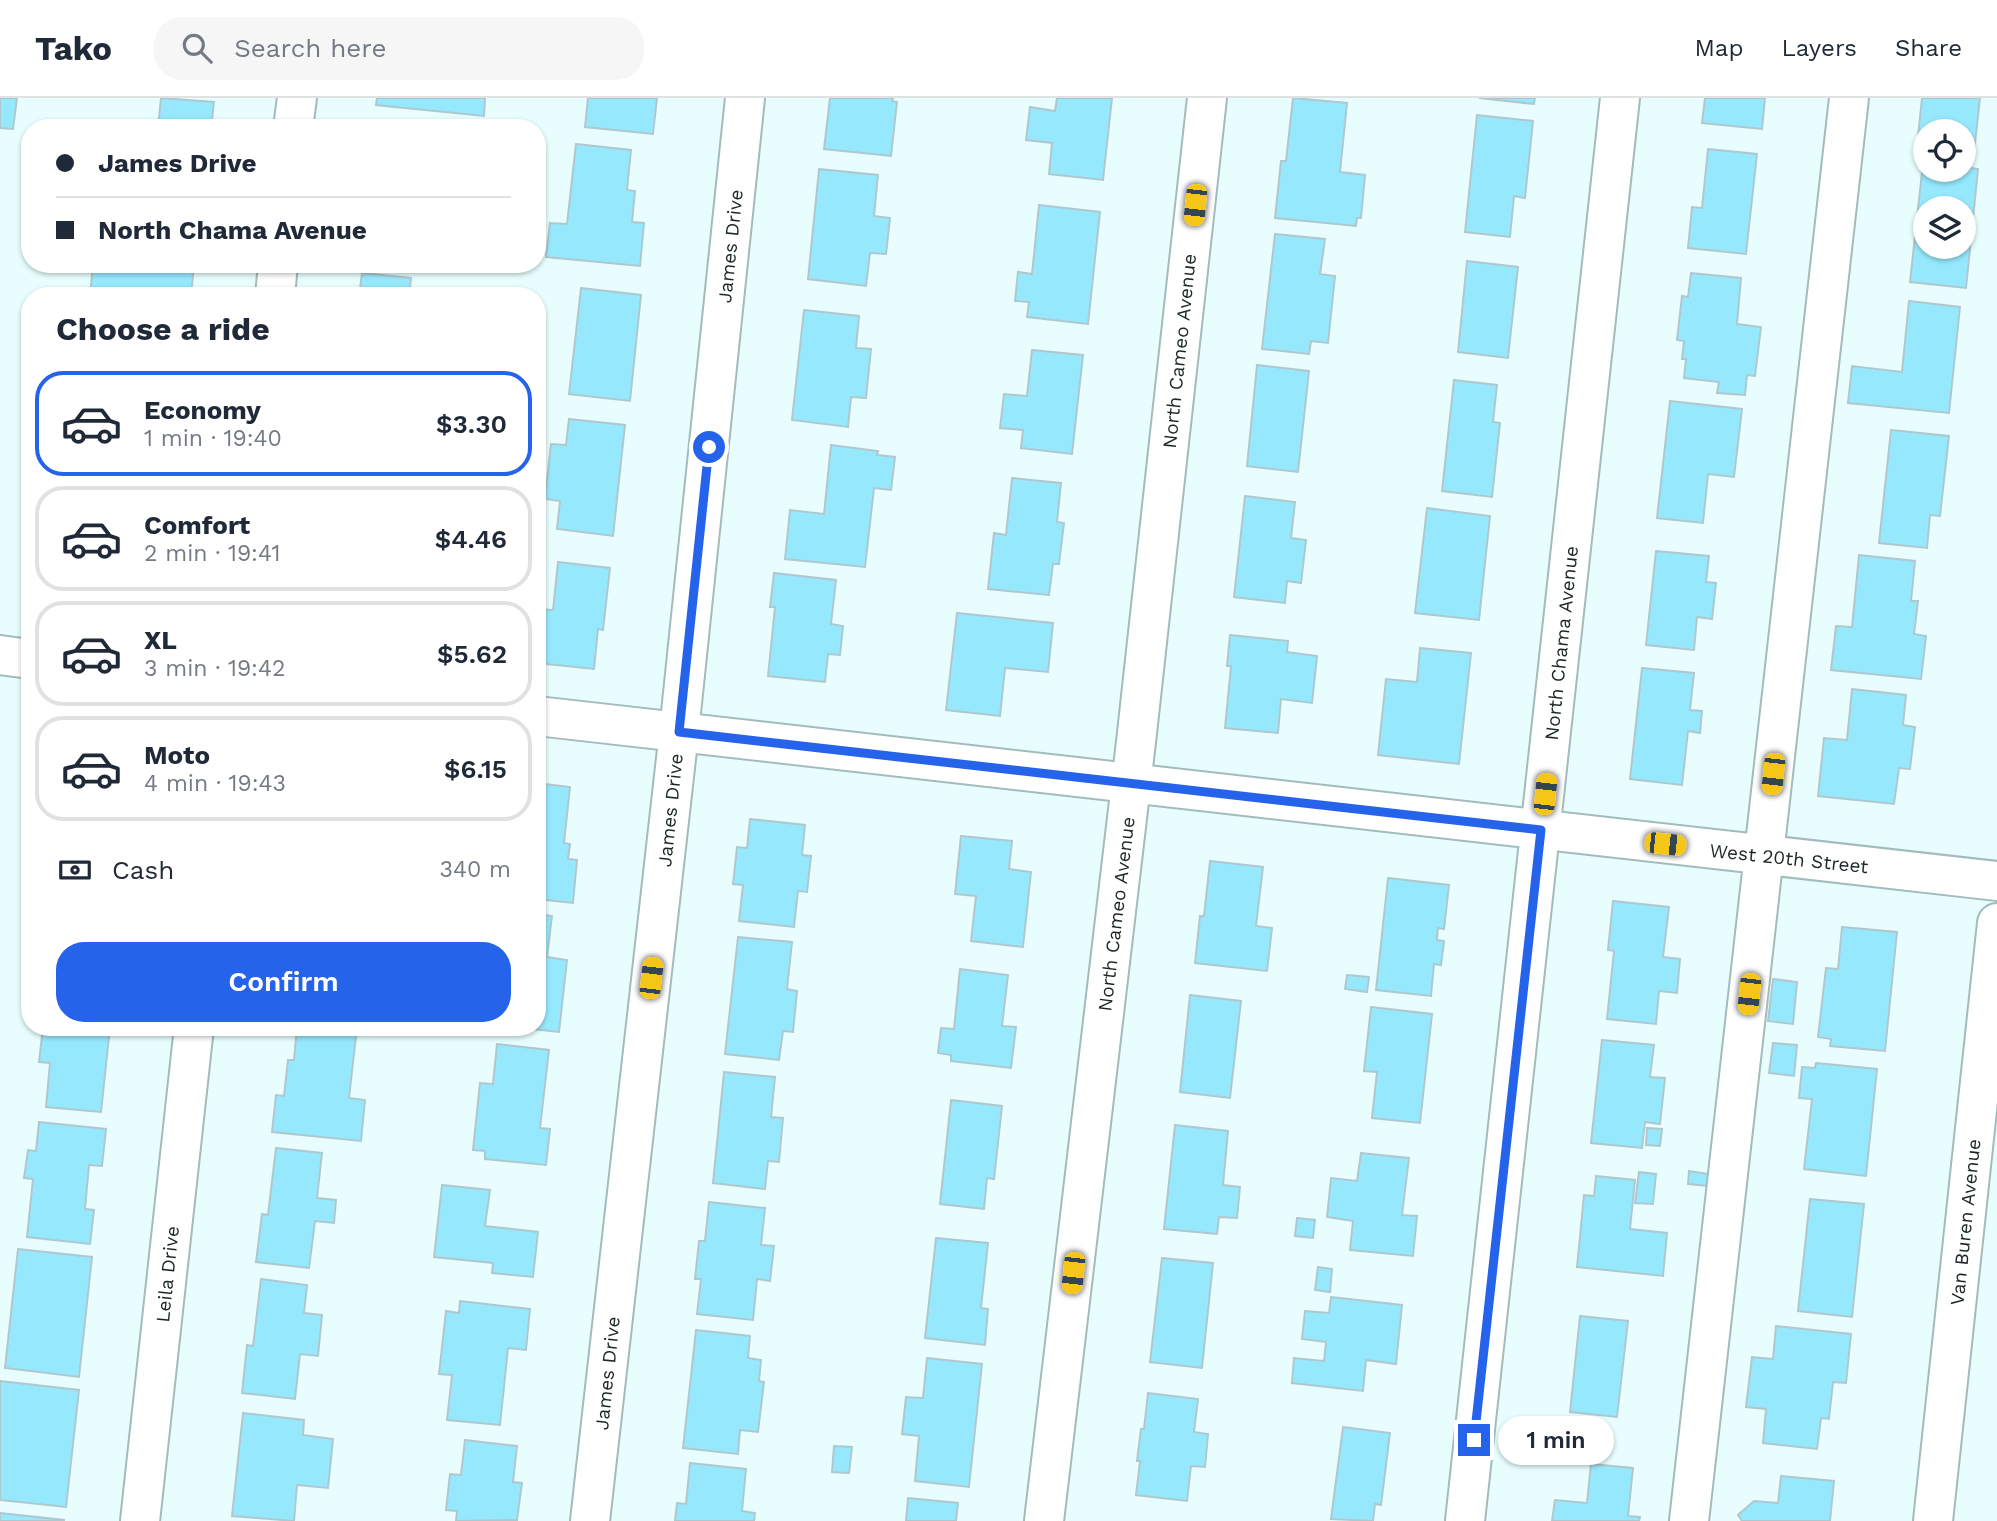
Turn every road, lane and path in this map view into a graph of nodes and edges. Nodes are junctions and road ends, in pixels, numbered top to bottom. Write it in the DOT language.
graph roads {
  1 [pos="297,98"];
  2 [pos="745,98"];
  3 [pos="1207,98"];
  4 [pos="1620,98"];
  5 [pos="1849,98"];
  6 [pos="294,119"];
  7 [pos="0,655"];
  8 [pos="21,658"];
  9 [pos="546,717"];
  10 [pos="679,732"];
  11 [pos="1131,783"];
  12 [pos="1541,830"];
  13 [pos="1764,855"];
  14 [pos="1997,881"];
  15 [pos="1997,923"];
  16 [pos="193,1036"];
  17 [pos="140,1521"];
  18 [pos="590,1521"];
  19 [pos="1044,1521"];
  20 [pos="1465,1521"];
  21 [pos="1689,1521"];
  22 [pos="1933,1521"];
  1 -- 6 [label="street"];
  2 -- 10 [label="street, James Drive"];
  3 -- 11 [label="street, North Cameo Avenue"];
  4 -- 12 [label="street, North Chama Avenue"];
  5 -- 13 [label="street"];
  7 -- 8 [label="street"];
  9 -- 10 [label="street, West 20th Street"];
  10 -- 11 [label="street, West 20th Street"];
  10 -- 18 [label="street, James Drive"];
  11 -- 12 [label="street, West 20th Street"];
  11 -- 19 [label="street, North Cameo Avenue"];
  12 -- 13 [label="street, West 20th Street"];
  12 -- 20 [label="street, North Chama Avenue"];
  13 -- 14 [label="street, West 20th Street"];
  13 -- 21 [label="street"];
  15 -- 22 [label="street, Van Buren Avenue"];
  16 -- 17 [label="street, Leila Drive"];
}
